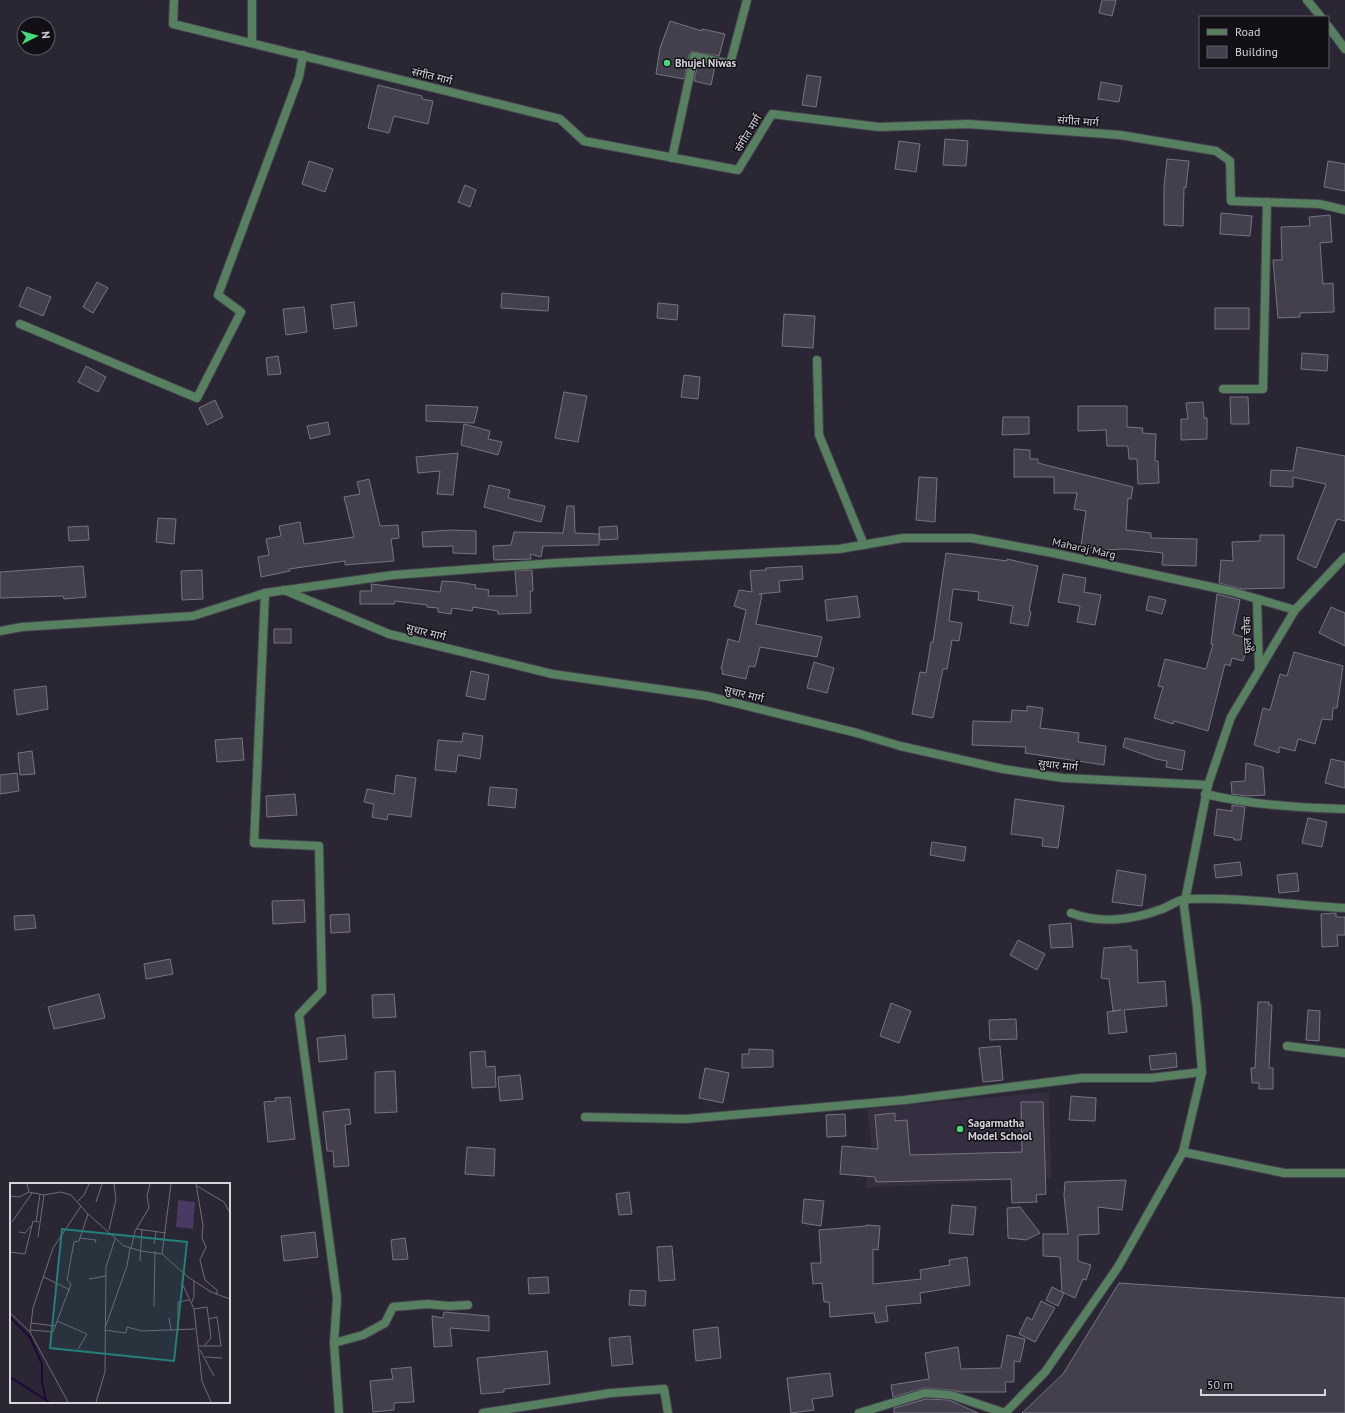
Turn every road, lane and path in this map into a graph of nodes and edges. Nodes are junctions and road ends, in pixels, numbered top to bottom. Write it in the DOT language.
graph roads {
  1 [pos="174,0"];
  2 [pos="252,0"];
  3 [pos="747,0"];
  4 [pos="1307,0"];
  5 [pos="1320,16"];
  6 [pos="1329,27"];
  7 [pos="252,43"];
  8 [pos="1345,49"];
  9 [pos="303,55"];
  10 [pos="672,158"];
  11 [pos="1267,202"];
  12 [pos="1345,210"];
  13 [pos="20,324"];
  14 [pos="817,360"];
  15 [pos="1223,389"];
  16 [pos="864,545"];
  17 [pos="1345,557"];
  18 [pos="283,590"];
  19 [pos="265,593"];
  20 [pos="1257,599"];
  21 [pos="1295,610"];
  22 [pos="0,631"];
  23 [pos="1259,670"];
  24 [pos="1208,785"];
  25 [pos="1205,794"];
  26 [pos="1345,809"];
  27 [pos="1186,899"];
  28 [pos="1345,908"];
  29 [pos="1071,913"];
  30 [pos="1287,1046"];
  31 [pos="1345,1052"];
  32 [pos="1202,1072"];
  33 [pos="585,1117"];
  34 [pos="1183,1152"];
  35 [pos="1345,1173"];
  36 [pos="468,1305"];
  37 [pos="334,1342"];
  38 [pos="339,1413"];
  39 [pos="483,1413"];
  40 [pos="668,1413"];
  41 [pos="859,1413"];
  42 [pos="1005,1413"];
  1 -- 7 [label="street, संगीत मार्ग"];
  2 -- 7 [label="street"];
  3 -- 10 [label="street"];
  4 -- 5 [label="street"];
  6 -- 8 [label="street"];
  7 -- 9 [label="street, संगीत मार्ग"];
  9 -- 10 [label="street, संगीत मार्ग"];
  9 -- 13 [label="street"];
  10 -- 11 [label="street, संगीत मार्ग"];
  11 -- 12 [label="street, संगीत मार्ग"];
  11 -- 15 [label="street"];
  14 -- 16 [label="street"];
  16 -- 18 [label="street, Maharaj Marg"];
  16 -- 20 [label="street, Maharaj Marg"];
  17 -- 21 [label="street"];
  18 -- 19 [label="street, Maharaj Marg"];
  18 -- 24 [label="street, सुधार मार्ग"];
  19 -- 22 [label="street, Maharaj Marg"];
  19 -- 37 [label="street"];
  20 -- 21 [label="street, Maharaj Marg"];
  20 -- 23 [label="street, फूल चौक"];
  21 -- 23 [label="street"];
  23 -- 24 [label="street"];
  24 -- 25 [label="street"];
  25 -- 26 [label="street"];
  25 -- 27 [label="street"];
  27 -- 28 [label="street"];
  27 -- 29 [label="street"];
  27 -- 32 [label="street"];
  30 -- 31 [label="street"];
  32 -- 33 [label="street"];
  32 -- 34 [label="street"];
  34 -- 35 [label="street"];
  34 -- 42 [label="street"];
  36 -- 37 [label="street"];
  37 -- 38 [label="street"];
  39 -- 40 [label="street"];
  41 -- 42 [label="street"];
}
